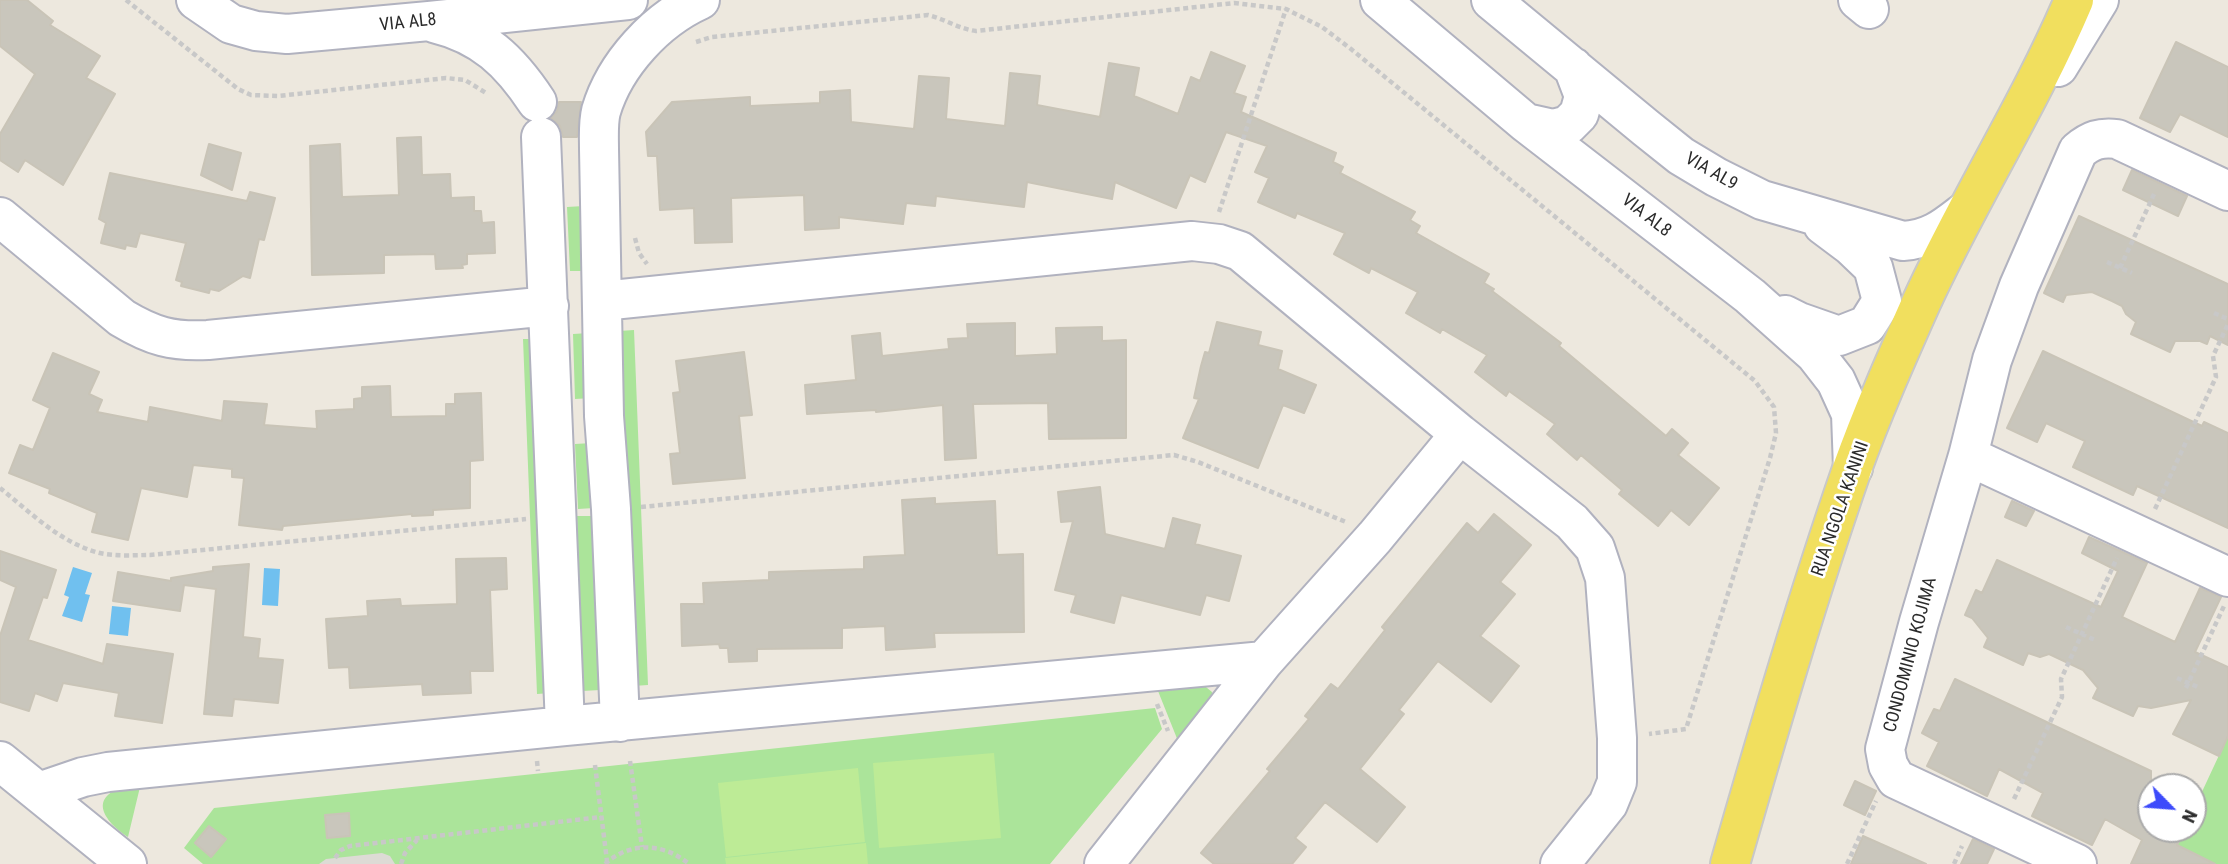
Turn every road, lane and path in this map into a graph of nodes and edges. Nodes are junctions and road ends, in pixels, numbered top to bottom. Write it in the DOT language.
graph roads {
  1 [pos="126,0"];
  2 [pos="197,0"];
  3 [pos="628,0"];
  4 [pos="700,0"];
  5 [pos="1380,0"];
  6 [pos="1491,0"];
  7 [pos="2074,0"];
  8 [pos="2099,0"];
  9 [pos="1286,9"];
  10 [pos="429,21"];
  11 [pos="1573,67"];
  12 [pos="489,97"];
  13 [pos="1526,123"];
  14 [pos="1990,169"];
  15 [pos="2158,186"];
  16 [pos="2228,191"];
  17 [pos="1967,210"];
  18 [pos="1220,212"];
  19 [pos="1806,213"];
  20 [pos="0,217"];
  21 [pos="2107,262"];
  22 [pos="2120,268"];
  23 [pos="2132,273"];
  24 [pos="1750,296"];
  25 [pos="602,302"];
  26 [pos="549,306"];
  27 [pos="2214,313"];
  28 [pos="2228,322"];
  29 [pos="604,416"];
  30 [pos="554,421"];
  31 [pos="1460,435"];
  32 [pos="1968,456"];
  33 [pos="1853,468"];
  34 [pos="0,488"];
  35 [pos="636,507"];
  36 [pos="536,518"];
  37 [pos="2150,520"];
  38 [pos="1356,526"];
  39 [pos="2119,553"];
  40 [pos="2228,577"];
  41 [pos="2228,597"];
  42 [pos="2066,627"];
  43 [pos="2082,634"];
  44 [pos="2095,640"];
  45 [pos="1264,662"];
  46 [pos="2177,678"];
  47 [pos="2187,685"];
  48 [pos="2200,688"];
  49 [pos="1153,693"];
  50 [pos="620,722"];
  51 [pos="565,726"];
  52 [pos="1168,732"];
  53 [pos="0,761"];
  54 [pos="630,761"];
  55 [pos="595,765"];
  56 [pos="40,792"];
  57 [pos="1878,796"];
  58 [pos="2012,803"];
  59 [pos="601,817"];
  60 [pos="428,836"];
  61 [pos="642,847"];
  62 [pos="335,858"];
  63 [pos="2061,861"];
  64 [pos="606,863"];
  65 [pos="127,864"];
  66 [pos="401,864"];
  67 [pos="689,864"];
  68 [pos="1104,864"];
  69 [pos="1560,864"];
  70 [pos="1730,864"];
  71 [pos="1847,864"];
  1 -- 12 [label="path"];
  2 -- 10 [label="street, VIA AL8"];
  3 -- 10 [label="street, VIA AL8"];
  4 -- 25 [label="street"];
  5 -- 13 [label="street, VIA AL8"];
  6 -- 11 [label="street, VIA AL9"];
  7 -- 14 [label="main road, RUA NGOLA KANINI"];
  8 -- 14 [label="street, RUA NGOLA KANINI"];
  9 -- 18 [label="path"];
  10 -- 26 [label="street"];
  11 -- 13 [label="street"];
  11 -- 19 [label="street, VIA AL9"];
  13 -- 24 [label="street, VIA AL8"];
  14 -- 17 [label="main road, RUA NGOLA KANINI"];
  15 -- 22 [label="path"];
  16 -- 32 [label="street, CONDOMINIO KOJIMA"];
  17 -- 19 [label="street, VIA AL9"];
  17 -- 33 [label="main road, RUA NGOLA KANINI"];
  19 -- 24 [label="street"];
  20 -- 26 [label="street"];
  21 -- 22 [label="path"];
  22 -- 23 [label="path"];
  24 -- 33 [label="street, VIA AL8"];
  25 -- 29 [label="street"];
  25 -- 31 [label="street"];
  26 -- 30 [label="street"];
  27 -- 28 [label="path"];
  28 -- 37 [label="path"];
  29 -- 30 [label="street"];
  29 -- 50 [label="street"];
  30 -- 51 [label="street"];
  31 -- 45 [label="street"];
  31 -- 69 [label="street"];
  32 -- 40 [label="street"];
  32 -- 63 [label="street, CONDOMINIO KOJIMA"];
  33 -- 70 [label="main road, RUA NGOLA KANINI"];
  34 -- 36 [label="path"];
  35 -- 38 [label="path"];
  39 -- 43 [label="path"];
  41 -- 47 [label="path"];
  42 -- 43 [label="path"];
  43 -- 44 [label="path"];
  43 -- 58 [label="path"];
  45 -- 50 [label="street"];
  45 -- 68 [label="street"];
  46 -- 47 [label="path"];
  47 -- 48 [label="path"];
  49 -- 52 [label="path"];
  50 -- 51 [label="street"];
  51 -- 56 [label="street"];
  53 -- 56 [label="street"];
  54 -- 61 [label="path"];
  55 -- 59 [label="path"];
  56 -- 65 [label="street"];
  57 -- 71 [label="path"];
  59 -- 60 [label="path"];
  59 -- 64 [label="path"];
  60 -- 62 [label="path"];
  60 -- 66 [label="path"];
  61 -- 64 [label="path"];
  61 -- 67 [label="path"];
}
